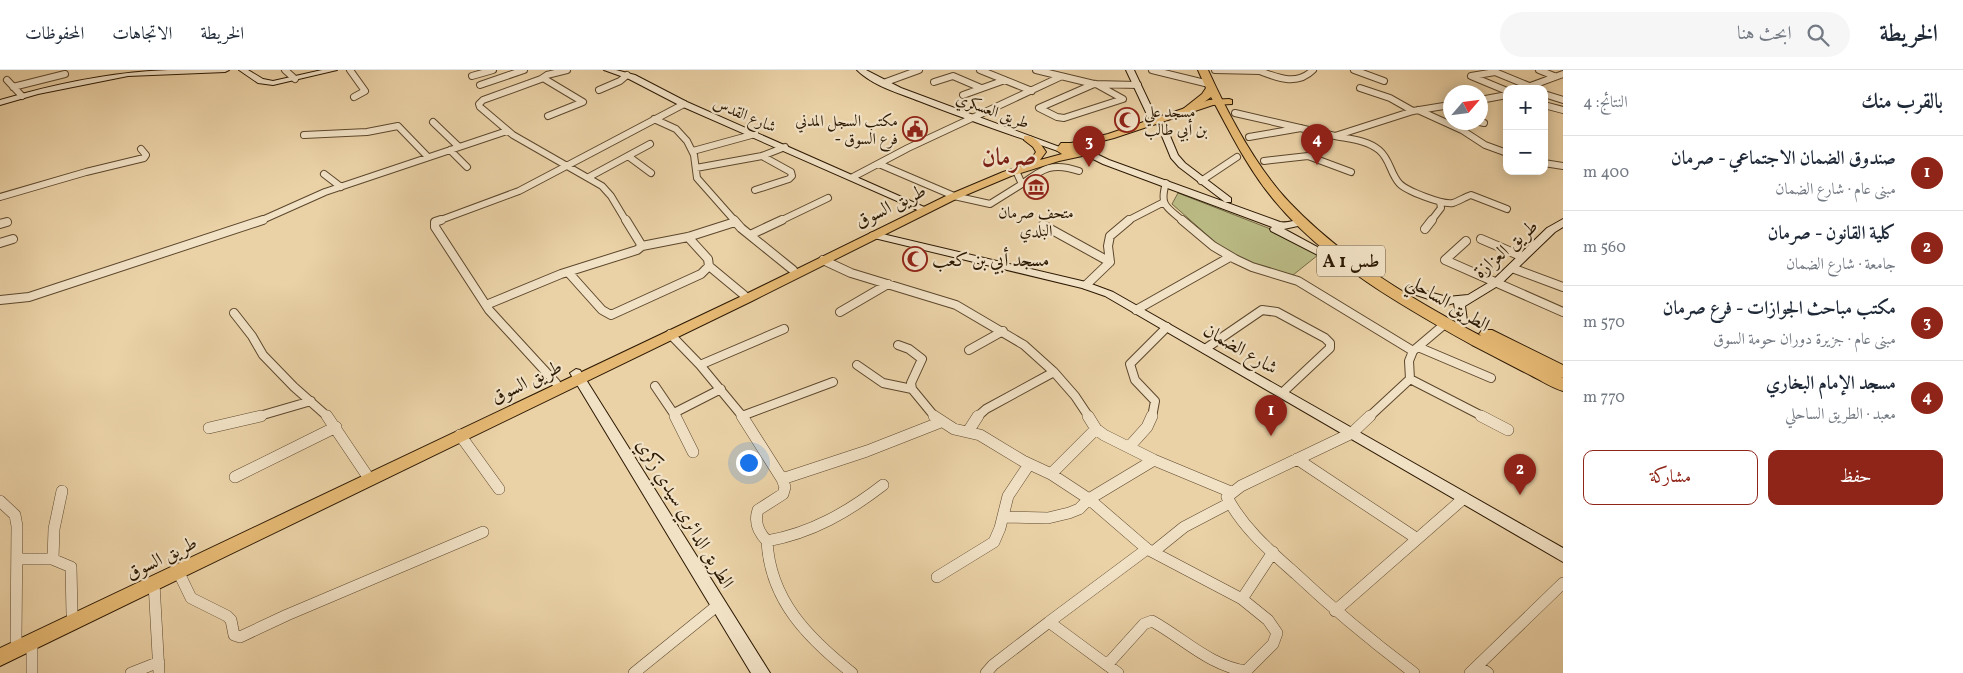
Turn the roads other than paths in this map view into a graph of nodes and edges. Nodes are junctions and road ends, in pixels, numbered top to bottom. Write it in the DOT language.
graph roads {
  1 [pos="225,70"];
  2 [pos="243,70"];
  3 [pos="285,70"];
  4 [pos="333,70"];
  5 [pos="350,70"];
  6 [pos="494,70"];
  7 [pos="524,70"];
  8 [pos="537,70"];
  9 [pos="567,70"];
  10 [pos="608,70"];
  11 [pos="861,70"];
  12 [pos="866,70"];
  13 [pos="919,70"];
  14 [pos="980,70"];
  15 [pos="1036,70"];
  16 [pos="1130,70"];
  17 [pos="1135,70"];
  18 [pos="1152,70"];
  19 [pos="1203,70"];
  20 [pos="1215,70"];
  21 [pos="1313,70"];
  22 [pos="1354,70"];
  23 [pos="1540,70"];
  24 [pos="1239,71"];
  25 [pos="1258,71"];
  26 [pos="136,72"];
  27 [pos="65,74"];
  28 [pos="1563,74"];
  29 [pos="627,75"];
  30 [pos="472,76"];
  31 [pos="1554,76"];
  32 [pos="544,77"];
  33 [pos="1060,77"];
  34 [pos="295,79"];
  35 [pos="7,80"];
  36 [pos="1004,80"];
  37 [pos="1384,81"];
  38 [pos="886,82"];
  39 [pos="934,82"];
  40 [pos="1095,84"];
  41 [pos="480,85"];
  42 [pos="1138,85"];
  43 [pos="1520,85"];
  44 [pos="1533,85"];
  45 [pos="1210,86"];
  46 [pos="13,87"];
  47 [pos="981,88"];
  48 [pos="1360,88"];
  49 [pos="1503,89"];
  50 [pos="599,90"];
  51 [pos="1032,91"];
  52 [pos="1563,92"];
  53 [pos="963,95"];
  54 [pos="22,96"];
  55 [pos="1503,96"];
  56 [pos="1548,96"];
  57 [pos="354,97"];
  58 [pos="1554,98"];
  59 [pos="1488,99"];
  60 [pos="1563,100"];
  61 [pos="0,103"];
  62 [pos="684,104"];
  63 [pos="1443,106"];
  64 [pos="1548,106"];
  65 [pos="1438,107"];
  66 [pos="1226,108"];
  67 [pos="1194,110"];
  68 [pos="1443,110"];
  69 [pos="1563,110"];
  70 [pos="1416,111"];
  71 [pos="548,116"];
  72 [pos="976,118"];
  73 [pos="654,119"];
  74 [pos="1162,121"];
  75 [pos="433,122"];
  76 [pos="1304,128"];
  77 [pos="507,131"];
  78 [pos="755,134"];
  79 [pos="304,135"];
  80 [pos="1335,136"];
  81 [pos="1249,137"];
  82 [pos="1027,138"];
  83 [pos="650,144"];
  84 [pos="459,147"];
  85 [pos="785,147"];
  86 [pos="141,149"];
  87 [pos="1073,149"];
  88 [pos="450,150"];
  89 [pos="693,152"];
  90 [pos="1503,152"];
  91 [pos="628,156"];
  92 [pos="762,156"];
  93 [pos="428,157"];
  94 [pos="1238,157"];
  95 [pos="1036,159"];
  96 [pos="1264,161"];
  97 [pos="879,164"];
  98 [pos="1548,164"];
  99 [pos="568,165"];
  100 [pos="1563,166"];
  101 [pos="467,167"];
  102 [pos="696,168"];
  103 [pos="1079,171"];
  104 [pos="1351,172"];
  105 [pos="651,173"];
  106 [pos="324,174"];
  107 [pos="589,177"];
  108 [pos="853,177"];
  109 [pos="1019,177"];
  110 [pos="1201,181"];
  111 [pos="1166,183"];
  112 [pos="341,187"];
  113 [pos="755,190"];
  114 [pos="952,195"];
  115 [pos="0,197"];
  116 [pos="828,198"];
  117 [pos="1164,202"];
  118 [pos="1440,202"];
  119 [pos="1507,208"];
  120 [pos="923,209"];
  121 [pos="1249,215"];
  122 [pos="735,222"];
  123 [pos="1302,222"];
  124 [pos="1563,222"];
  125 [pos="1043,225"];
  126 [pos="1426,229"];
  127 [pos="892,233"];
  128 [pos="750,235"];
  129 [pos="688,237"];
  130 [pos="14,239"];
  131 [pos="1481,239"];
  132 [pos="0,240"];
  133 [pos="1466,241"];
  134 [pos="642,246"];
  135 [pos="1230,256"];
  136 [pos="1523,257"];
  137 [pos="823,260"];
  138 [pos="1110,262"];
  139 [pos="709,266"];
  140 [pos="1512,268"];
  141 [pos="793,270"];
  142 [pos="568,272"];
  143 [pos="1497,282"];
  144 [pos="888,284"];
  145 [pos="1086,285"];
  146 [pos="1563,286"];
  147 [pos="1411,290"];
  148 [pos="1396,292"];
  149 [pos="744,295"];
  150 [pos="1468,298"];
  151 [pos="0,300"];
  152 [pos="486,305"];
  153 [pos="1136,310"];
  154 [pos="840,312"];
  155 [pos="1563,312"];
  156 [pos="234,313"];
  157 [pos="1461,321"];
  158 [pos="1446,323"];
  159 [pos="1167,327"];
  160 [pos="784,329"];
  161 [pos="1003,331"];
  162 [pos="670,334"];
  163 [pos="898,345"];
  164 [pos="1205,349"];
  165 [pos="1416,349"];
  166 [pos="969,350"];
  167 [pos="700,365"];
  168 [pos="857,365"];
  169 [pos="1054,372"];
  170 [pos="1563,372"];
  171 [pos="578,375"];
  172 [pos="1491,378"];
  173 [pos="1410,379"];
  174 [pos="833,382"];
  175 [pos="556,383"];
  176 [pos="1563,385"];
  177 [pos="655,386"];
  178 [pos="721,389"];
  179 [pos="912,390"];
  180 [pos="1282,393"];
  181 [pos="311,401"];
  182 [pos="674,413"];
  183 [pos="742,416"];
  184 [pos="941,422"];
  185 [pos="336,427"];
  186 [pos="209,428"];
  187 [pos="1096,429"];
  188 [pos="969,430"];
  189 [pos="1508,430"];
  190 [pos="1352,433"];
  191 [pos="460,435"];
  192 [pos="1128,447"];
  193 [pos="693,452"];
  194 [pos="1297,459"];
  195 [pos="1154,460"];
  196 [pos="1028,466"];
  197 [pos="366,474"];
  198 [pos="1051,474"];
  199 [pos="235,477"];
  200 [pos="782,479"];
  201 [pos="883,485"];
  202 [pos="499,489"];
  203 [pos="62,492"];
  204 [pos="1230,498"];
  205 [pos="1464,498"];
  206 [pos="1089,499"];
  207 [pos="0,501"];
  208 [pos="1003,518"];
  209 [pos="483,532"];
  210 [pos="1416,538"];
  211 [pos="766,541"];
  212 [pos="1150,551"];
  213 [pos="1273,552"];
  214 [pos="1563,556"];
  215 [pos="17,559"];
  216 [pos="53,559"];
  217 [pos="178,571"];
  218 [pos="938,577"];
  219 [pos="154,583"];
  220 [pos="1563,583"];
  221 [pos="1242,599"];
  222 [pos="718,605"];
  223 [pos="1335,611"];
  224 [pos="72,614"];
  225 [pos="1049,622"];
  226 [pos="16,641"];
  227 [pos="32,642"];
  228 [pos="0,648"];
  229 [pos="0,657"];
  230 [pos="1107,665"];
  231 [pos="159,667"];
  232 [pos="1479,671"];
  233 [pos="32,673"];
  234 [pos="131,673"];
  235 [pos="634,673"];
  236 [pos="761,673"];
  237 [pos="852,673"];
  238 [pos="986,673"];
  239 [pos="1118,673"];
  240 [pos="1414,673"];
  1 -- 26 [label="street"];
  2 -- 34 [label="street"];
  3 -- 34 [label="street"];
  4 -- 34 [label="street"];
  5 -- 57 [label="street"];
  6 -- 30 [label="street"];
  7 -- 41 [label="street"];
  8 -- 32 [label="street"];
  9 -- 32 [label="street"];
  10 -- 29 [label="street, شارع القدس"];
  11 -- 72 [label="street, طريق العسكري"];
  12 -- 38 [label="street, طريق العسكري"];
  13 -- 38 [label="street"];
  14 -- 36 [label="street"];
  15 -- 33 [label="street"];
  16 -- 42 [label="street"];
  17 -- 74 [label="street"];
  18 -- 45 [label="street"];
  19 -- 45 [label="highway, الطريق الساحلي / A 1 طس"];
  20 -- 24 [label="street"];
  20 -- 66 [label="highway, الطريق الساحلي / A 1 طس"];
  21 -- 25 [label="street"];
  22 -- 37 [label="street"];
  23 -- 31 [label="street"];
  24 -- 25 [label="street"];
  26 -- 54 [label="street"];
  27 -- 46 [label="street"];
  28 -- 31 [label="street"];
  29 -- 50 [label="street"];
  29 -- 62 [label="street, شارع القدس"];
  31 -- 44 [label="street"];
  32 -- 71 [label="street"];
  32 -- 77 [label="street"];
  33 -- 40 [label="street"];
  33 -- 51 [label="street"];
  35 -- 46 [label="street"];
  36 -- 47 [label="street"];
  36 -- 51 [label="street"];
  38 -- 72 [label="street, طريق العسكري"];
  39 -- 47 [label="street"];
  40 -- 40 [label="street"];
  40 -- 42 [label="street"];
  42 -- 74 [label="street"];
  43 -- 49 [label="street"];
  45 -- 66 [label="highway, الطريق الساحلي / A 1 طس"];
  45 -- 67 [label="highway"];
  46 -- 54 [label="street"];
  47 -- 53 [label="street"];
  48 -- 70 [label="street"];
  51 -- 72 [label="street"];
  52 -- 58 [label="street"];
  54 -- 61 [label="street"];
  55 -- 59 [label="street"];
  56 -- 58 [label="street"];
  58 -- 60 [label="street"];
  62 -- 73 [label="street"];
  62 -- 78 [label="street, شارع القدس"];
  63 -- 65 [label="street"];
  64 -- 69 [label="street"];
  65 -- 68 [label="street"];
  65 -- 70 [label="street"];
  66 -- 67 [label="main road, طريق السوق"];
  66 -- 67 [label="highway"];
  66 -- 76 [label="street"];
  66 -- 81 [label="highway, الطريق الساحلي / A 1 طس"];
  66 -- 123 [label="highway, الطريق الساحلي / A 1 طس"];
  67 -- 74 [label="main road, طريق السوق"];
  70 -- 80 [label="street"];
  70 -- 90 [label="street"];
  72 -- 82 [label="street, طريق العسكري"];
  72 -- 87 [label="street, طريق العسكري"];
  72 -- 97 [label="street"];
  73 -- 89 [label="street"];
  73 -- 99 [label="street"];
  74 -- 87 [label="main road, طريق السوق"];
  74 -- 110 [label="street"];
  75 -- 84 [label="street"];
  76 -- 80 [label="street"];
  76 -- 81 [label="street"];
  77 -- 84 [label="street"];
  77 -- 99 [label="street"];
  78 -- 85 [label="street, شارع القدس"];
  78 -- 89 [label="street"];
  79 -- 93 [label="street"];
  80 -- 118 [label="street"];
  81 -- 96 [label="highway, الطريق الساحلي / A 1 طس"];
  82 -- 87 [label="street, طريق العسكري"];
  82 -- 95 [label="main road"];
  83 -- 91 [label="street"];
  84 -- 88 [label="street"];
  85 -- 92 [label="street"];
  85 -- 108 [label="street, شارع القدس"];
  86 -- 115 [label="street"];
  87 -- 95 [label="main road, طريق السوق"];
  87 -- 109 [label="main road, طريق السوق"];
  87 -- 111 [label="street"];
  88 -- 93 [label="street"];
  88 -- 101 [label="street"];
  89 -- 102 [label="street"];
  91 -- 105 [label="street"];
  91 -- 107 [label="street"];
  92 -- 102 [label="street"];
  92 -- 113 [label="street"];
  93 -- 112 [label="street"];
  94 -- 110 [label="street"];
  95 -- 114 [label="main road, طريق السوق"];
  96 -- 104 [label="street"];
  96 -- 147 [label="highway, الطريق الساحلي / A 1 طس"];
  97 -- 108 [label="street"];
  97 -- 114 [label="street"];
  98 -- 100 [label="street"];
  99 -- 107 [label="street"];
  99 -- 152 [label="street"];
  102 -- 122 [label="street"];
  103 -- 109 [label="street"];
  106 -- 112 [label="street"];
  107 -- 134 [label="street"];
  108 -- 120 [label="street, شارع القدس"];
  109 -- 114 [label="main road, طريق السوق"];
  109 -- 114 [label="street"];
  110 -- 121 [label="street"];
  111 -- 117 [label="street"];
  111 -- 121 [label="street"];
  112 -- 151 [label="street"];
  114 -- 120 [label="main road, طريق السوق"];
  116 -- 128 [label="street"];
  117 -- 135 [label="street"];
  117 -- 138 [label="street"];
  118 -- 119 [label="street"];
  118 -- 126 [label="street"];
  120 -- 127 [label="main road, طريق السوق"];
  120 -- 141 [label="main road, طريق السوق"];
  121 -- 123 [label="street"];
  121 -- 148 [label="street"];
  122 -- 128 [label="street"];
  122 -- 129 [label="street"];
  123 -- 148 [label="highway, الطريق الساحلي / A 1 طس"];
  124 -- 136 [label="street, طريق العزازة"];
  125 -- 138 [label="street"];
  127 -- 137 [label="main road, طريق السوق"];
  127 -- 145 [label="street, شارع الضمان"];
  128 -- 141 [label="street"];
  129 -- 134 [label="street"];
  129 -- 139 [label="street"];
  130 -- 132 [label="street"];
  131 -- 136 [label="street"];
  133 -- 143 [label="street"];
  134 -- 142 [label="street"];
  135 -- 153 [label="street"];
  135 -- 165 [label="street"];
  136 -- 140 [label="street, طريق العزازة"];
  137 -- 144 [label="street"];
  137 -- 162 [label="main road, طريق السوق"];
  138 -- 145 [label="street"];
  139 -- 142 [label="street"];
  139 -- 149 [label="street"];
  140 -- 143 [label="street, طريق العزازة"];
  140 -- 146 [label="street"];
  141 -- 149 [label="main road, طريق السوق"];
  142 -- 152 [label="street"];
  143 -- 150 [label="street, طريق العزازة"];
  143 -- 155 [label="street"];
  144 -- 154 [label="street"];
  144 -- 161 [label="street"];
  145 -- 153 [label="street, شارع الضمان"];
  147 -- 150 [label="street, طريق العزازة"];
  147 -- 157 [label="highway, الطريق الساحلي / A 1 طس"];
  148 -- 158 [label="highway, الطريق الساحلي / A 1 طس"];
  149 -- 171 [label="main road, طريق السوق"];
  150 -- 157 [label="street, طريق العزازة"];
  152 -- 175 [label="street"];
  153 -- 159 [label="street, شارع الضمان"];
  156 -- 181 [label="street"];
  157 -- 170 [label="highway, الطريق الساحلي / A 1 طس"];
  158 -- 165 [label="street"];
  158 -- 176 [label="highway, الطريق الساحلي / A 1 طس"];
  159 -- 164 [label="street, شارع الضمان"];
  159 -- 192 [label="street"];
  160 -- 167 [label="street"];
  161 -- 166 [label="street"];
  161 -- 169 [label="street"];
  162 -- 167 [label="street"];
  162 -- 171 [label="main road, طريق السوق"];
  163 -- 179 [label="street"];
  164 -- 180 [label="street, شارع الضمان"];
  164 -- 180 [label="street"];
  165 -- 172 [label="street"];
  165 -- 173 [label="street"];
  167 -- 178 [label="street"];
  168 -- 179 [label="street"];
  169 -- 187 [label="street"];
  169 -- 188 [label="street"];
  171 -- 175 [label="main road, طريق السوق"];
  171 -- 191 [label="main road, طريق السوق"];
  171 -- 222 [label="street, الطريق الدائري سيدي زكري"];
  173 -- 189 [label="street"];
  173 -- 190 [label="street"];
  174 -- 183 [label="street"];
  175 -- 197 [label="main road, طريق السوق"];
  177 -- 182 [label="street"];
  178 -- 182 [label="street"];
  178 -- 183 [label="street"];
  179 -- 184 [label="street"];
  180 -- 190 [label="street, شارع الضمان"];
  181 -- 185 [label="street"];
  181 -- 186 [label="street"];
  182 -- 193 [label="street"];
  183 -- 200 [label="street"];
  184 -- 188 [label="street"];
  184 -- 200 [label="street"];
  185 -- 197 [label="street"];
  185 -- 199 [label="street"];
  187 -- 192 [label="street"];
  187 -- 198 [label="street"];
  188 -- 196 [label="street"];
  190 -- 194 [label="street"];
  190 -- 205 [label="street, شارع الضمان"];
  191 -- 202 [label="street"];
  191 -- 217 [label="main road, طريق السوق"];
  192 -- 195 [label="street"];
  194 -- 204 [label="street"];
  194 -- 210 [label="street"];
  195 -- 204 [label="street"];
  195 -- 206 [label="street"];
  196 -- 198 [label="street"];
  196 -- 208 [label="street"];
  197 -- 224 [label="main road, طريق السوق"];
  198 -- 206 [label="street"];
  200 -- 211 [label="street"];
  201 -- 211 [label="street"];
  203 -- 216 [label="street"];
  204 -- 212 [label="street"];
  204 -- 213 [label="street"];
  205 -- 210 [label="street"];
  205 -- 214 [label="street, شارع الضمان"];
  206 -- 208 [label="street"];
  206 -- 212 [label="street"];
  207 -- 215 [label="street"];
  208 -- 218 [label="street"];
  209 -- 217 [label="street"];
  210 -- 223 [label="street"];
  211 -- 237 [label="street"];
  212 -- 221 [label="street"];
  212 -- 225 [label="street"];
  213 -- 221 [label="street"];
  213 -- 223 [label="street"];
  215 -- 216 [label="street"];
  215 -- 226 [label="street"];
  216 -- 224 [label="street"];
  217 -- 219 [label="main road, طريق السوق"];
  219 -- 227 [label="main road, طريق السوق"];
  219 -- 231 [label="street"];
  220 -- 232 [label="street"];
  221 -- 230 [label="street"];
  222 -- 235 [label="street"];
  222 -- 236 [label="street, الطريق الدائري سيدي زكري"];
  223 -- 240 [label="street"];
  224 -- 226 [label="main road, طريق السوق"];
  225 -- 230 [label="street"];
  225 -- 238 [label="street"];
  226 -- 228 [label="main road, طريق السوق"];
  227 -- 229 [label="main road, طريق السوق"];
  227 -- 233 [label="street"];
  230 -- 239 [label="street"];
  231 -- 234 [label="street"];
}
